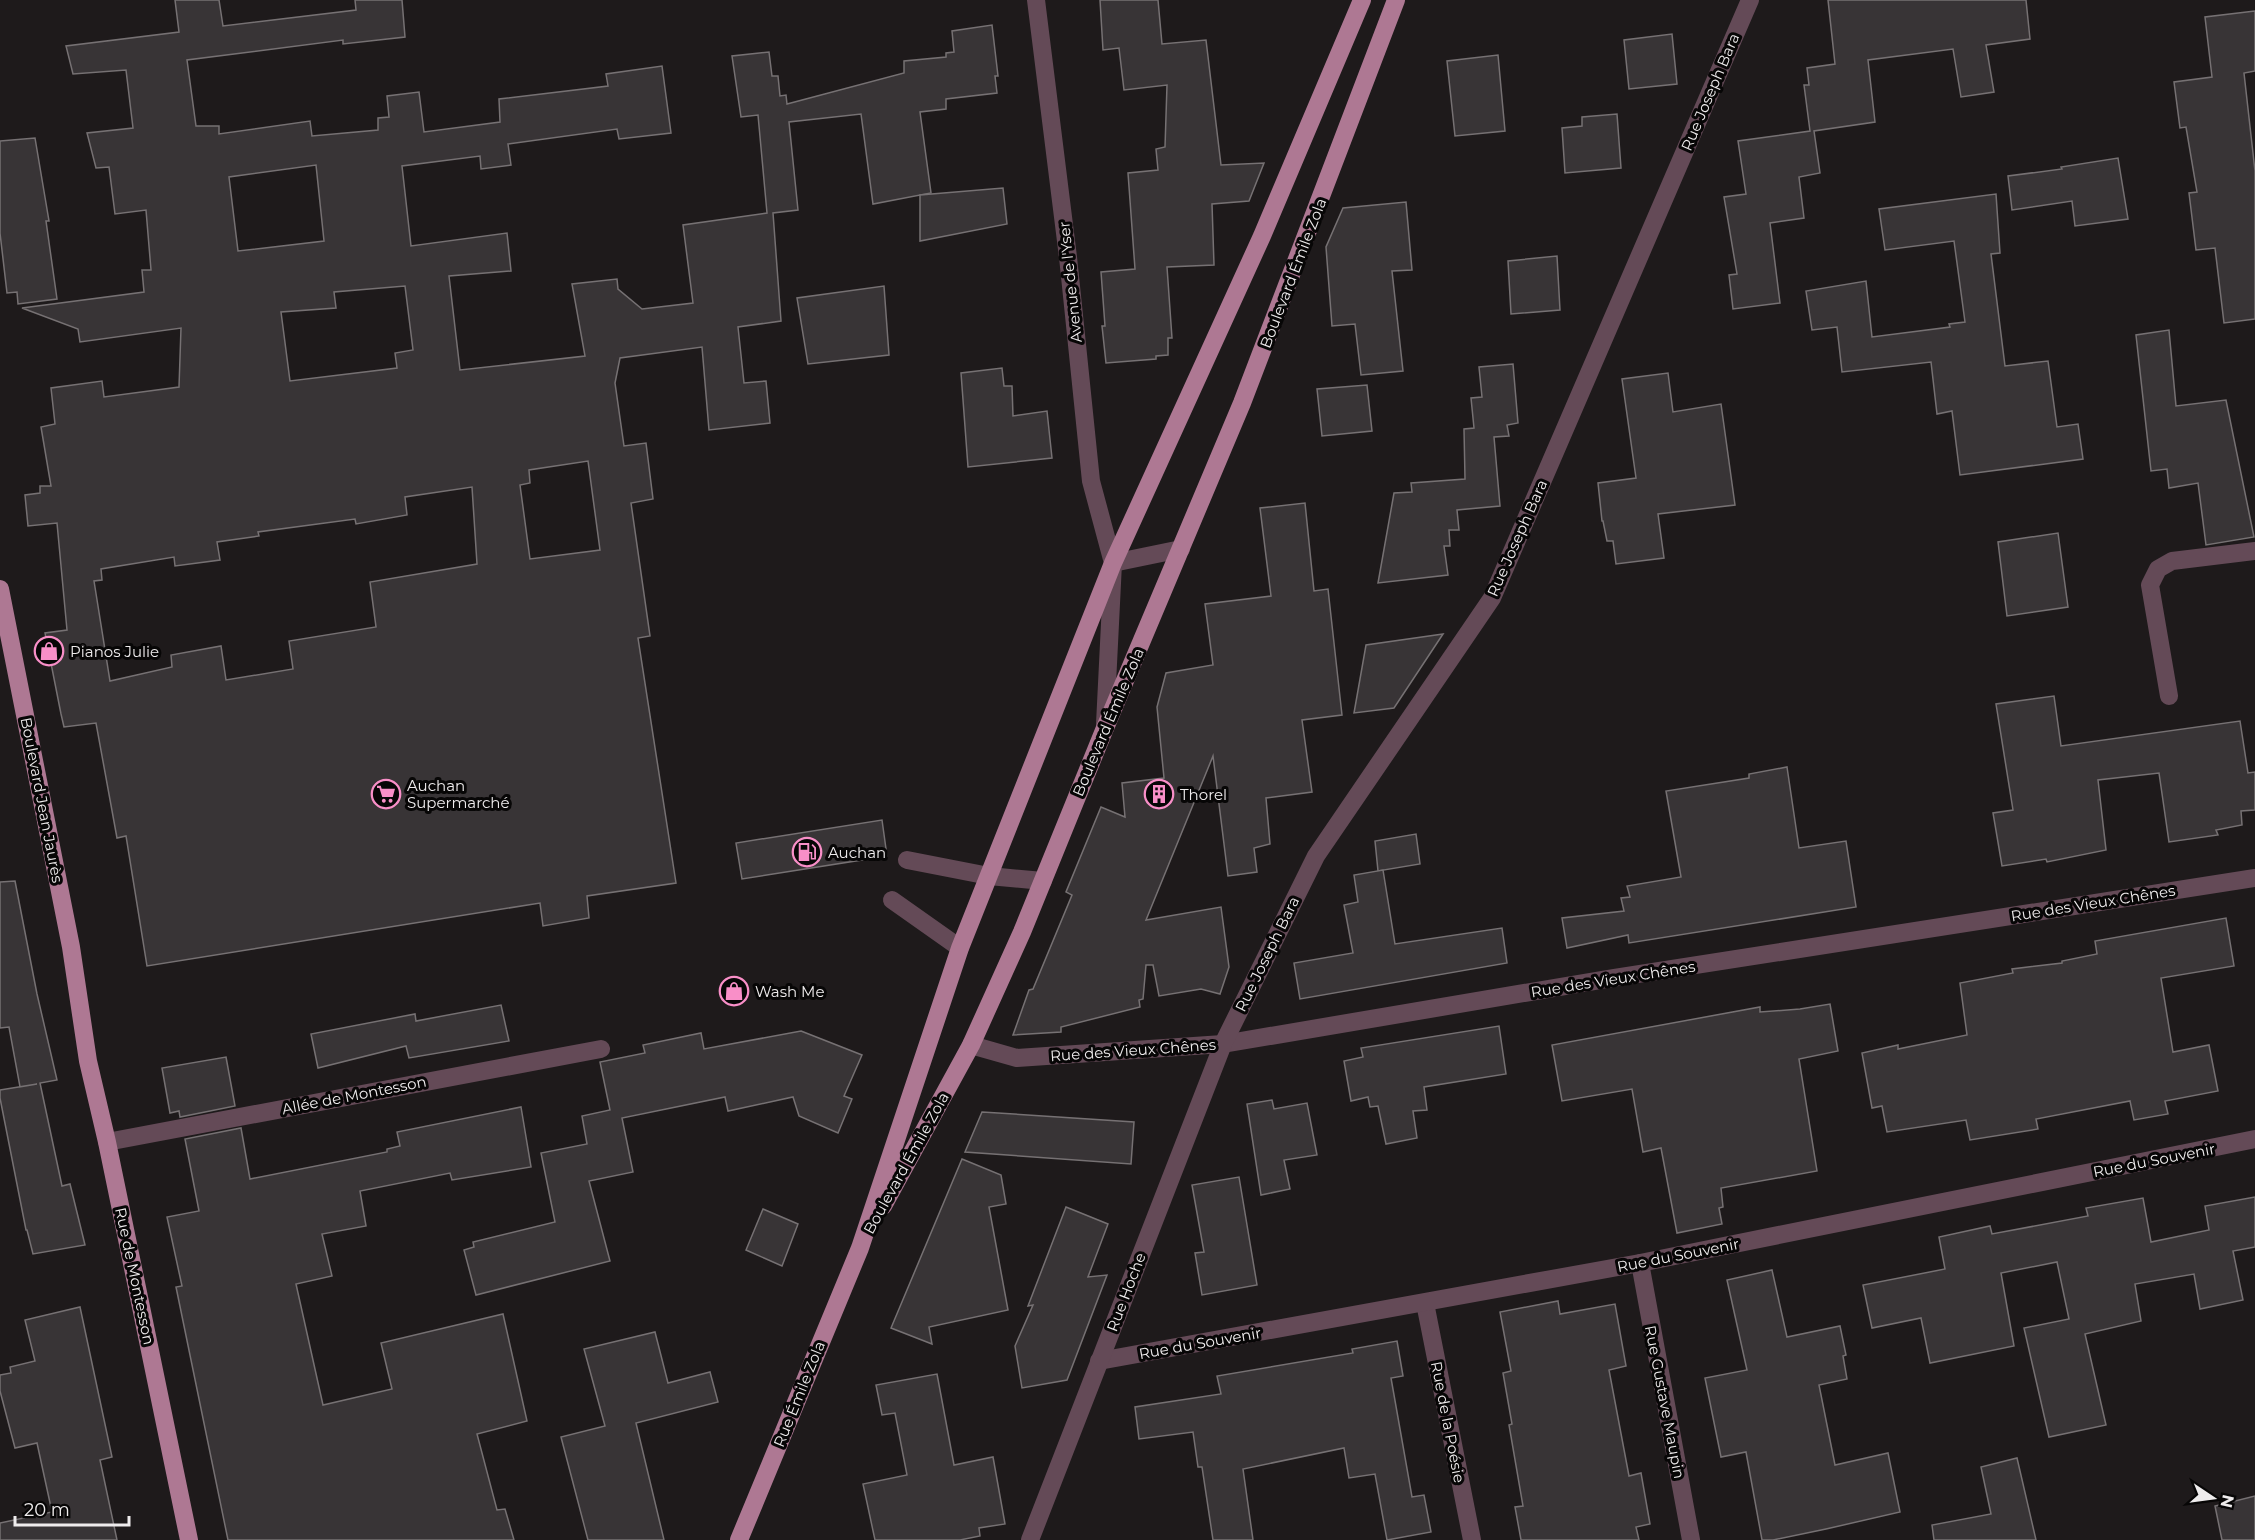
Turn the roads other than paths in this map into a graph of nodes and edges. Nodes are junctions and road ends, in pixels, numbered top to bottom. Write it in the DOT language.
graph roads {
  1 [pos="1036,0"];
  2 [pos="1362,0"];
  3 [pos="1396,0"];
  4 [pos="1750,0"];
  5 [pos="1181,549"];
  6 [pos="2255,551"];
  7 [pos="1113,563"];
  8 [pos="0,589"];
  9 [pos="2169,696"];
  10 [pos="1105,728"];
  11 [pos="907,860"];
  12 [pos="989,876"];
  13 [pos="2255,878"];
  14 [pos="1043,881"];
  15 [pos="892,900"];
  16 [pos="960,948"];
  17 [pos="80,1012"];
  18 [pos="1223,1044"];
  19 [pos="971,1045"];
  20 [pos="601,1049"];
  21 [pos="2255,1139"];
  22 [pos="107,1142"];
  23 [pos="860,1248"];
  24 [pos="1640,1263"];
  25 [pos="1425,1303"];
  26 [pos="1099,1361"];
  27 [pos="189,1540"];
  28 [pos="739,1540"];
  29 [pos="1030,1540"];
  30 [pos="1472,1540"];
  31 [pos="1691,1540"];
  1 -- 7 [label="street, Avenue de l'Yser"];
  2 -- 7 [label="main road, Boulevard Émile Zola"];
  3 -- 5 [label="main road, Boulevard Émile Zola"];
  4 -- 18 [label="street, Rue Joseph Bara"];
  5 -- 7 [label="street"];
  5 -- 10 [label="main road, Boulevard Émile Zola"];
  6 -- 9 [label="street"];
  7 -- 10 [label="street, Avenue de l'Yser"];
  7 -- 12 [label="main road, Boulevard Émile Zola"];
  8 -- 17 [label="main road, Boulevard Jean Jaurès"];
  10 -- 14 [label="main road, Boulevard Émile Zola"];
  11 -- 12 [label="street"];
  12 -- 14 [label="street"];
  12 -- 16 [label="main road, Boulevard Émile Zola"];
  13 -- 18 [label="street, Rue des Vieux Chênes"];
  14 -- 19 [label="main road, Boulevard Émile Zola"];
  15 -- 16 [label="street"];
  16 -- 23 [label="main road, Boulevard Émile Zola"];
  17 -- 22 [label="main road, Rue de Montesson"];
  18 -- 19 [label="street, Rue des Vieux Chênes"];
  18 -- 26 [label="street, Rue Hoche"];
  19 -- 23 [label="main road, Boulevard Émile Zola"];
  20 -- 22 [label="street, Allée de Montesson"];
  21 -- 24 [label="street, Rue du Souvenir"];
  22 -- 27 [label="main road, Rue de Montesson"];
  23 -- 28 [label="main road, Rue Émile Zola"];
  24 -- 25 [label="street, Rue du Souvenir"];
  24 -- 31 [label="street, Rue Gustave Maupin"];
  25 -- 26 [label="street, Rue du Souvenir"];
  25 -- 30 [label="street, Rue de la Poésie"];
  26 -- 29 [label="street, Rue Hoche"];
}
